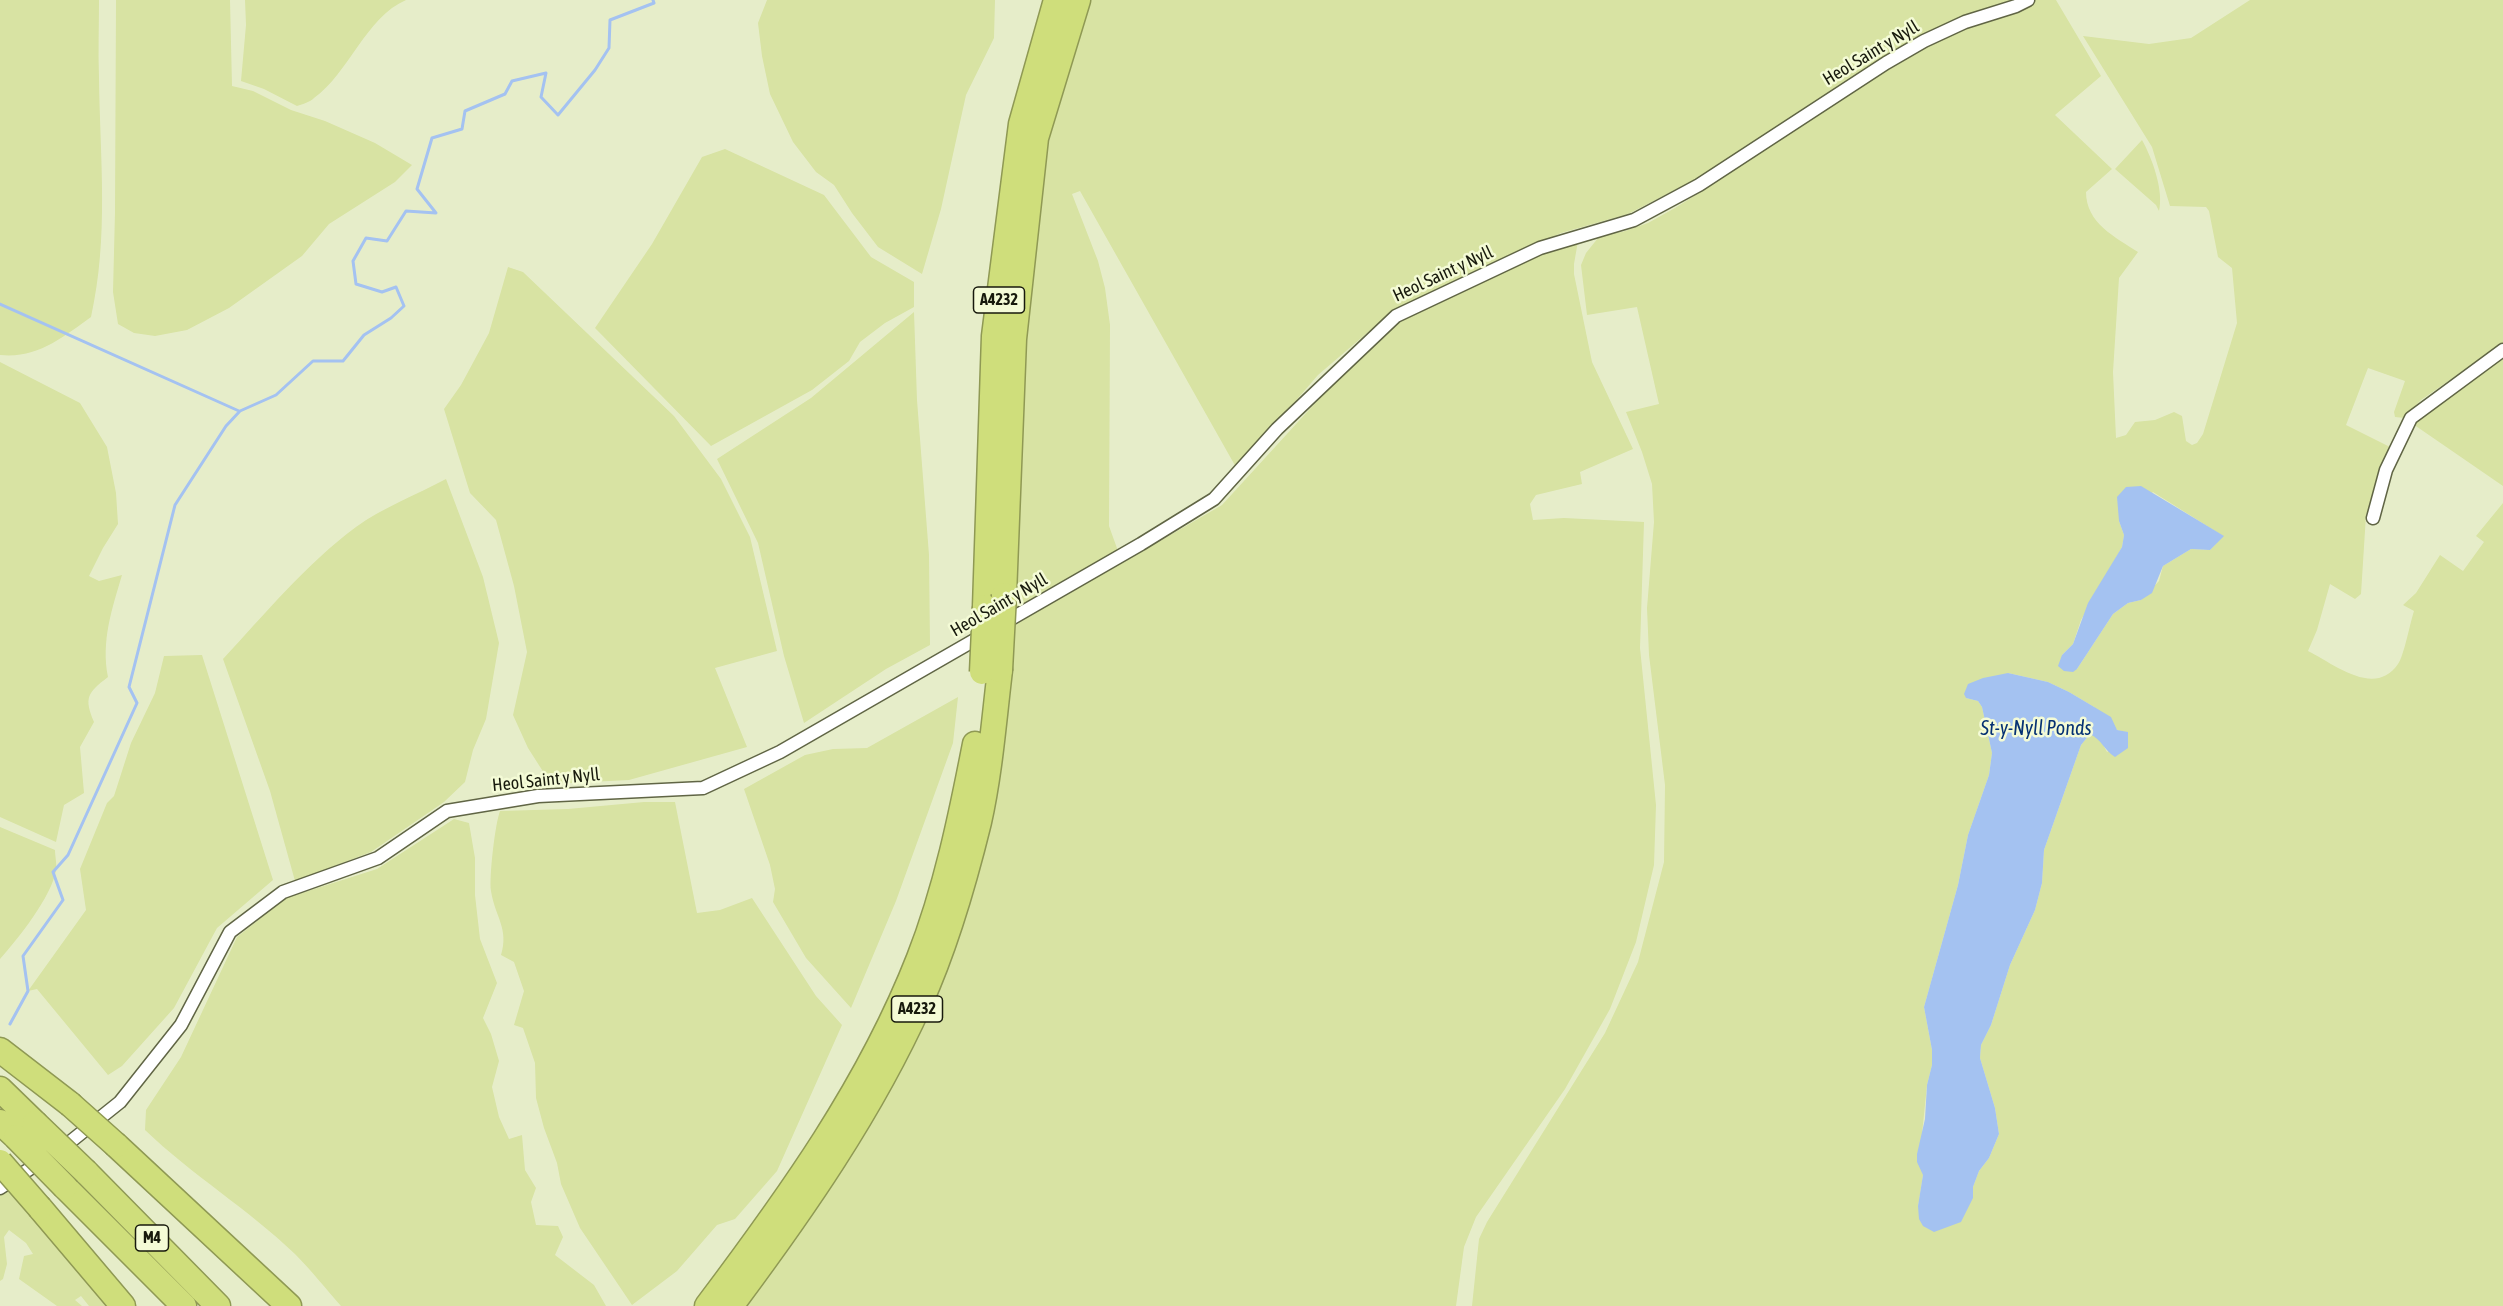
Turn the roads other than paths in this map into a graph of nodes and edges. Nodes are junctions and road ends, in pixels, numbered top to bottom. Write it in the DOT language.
graph roads {
  1 [pos="1056,0"];
  2 [pos="1078,0"];
  3 [pos="2028,0"];
  4 [pos="2503,350"];
  5 [pos="2373,519"];
  6 [pos="994,601"];
  7 [pos="991,671"];
  8 [pos="0,1050"];
  9 [pos="0,1089"];
  10 [pos="8,1130"];
  11 [pos="0,1162"];
  12 [pos="0,1188"];
  13 [pos="783,1202"];
  14 [pos="258,1276"];
  15 [pos="123,1306"];
  16 [pos="184,1306"];
  17 [pos="218,1306"];
  18 [pos="289,1306"];
  19 [pos="294,1306"];
  20 [pos="694,1306"];
  21 [pos="707,1306"];
  22 [pos="731,1306"];
  1 -- 6 [label="highway, A4232"];
  2 -- 6 [label="highway, A4232"];
  3 -- 12 [label="street, Heol Saint y Nyll"];
  4 -- 5 [label="street"];
  6 -- 7 [label="highway, A4232, bridge"];
  7 -- 13 [label="highway, A4232"];
  7 -- 22 [label="highway, A4232"];
  8 -- 14 [label="highway, bridge"];
  9 -- 17 [label="highway, M4, bridge"];
  10 -- 16 [label="highway, M4, bridge"];
  11 -- 15 [label="highway, bridge"];
  13 -- 20 [label="highway"];
  13 -- 21 [label="highway, A4232"];
  14 -- 18 [label="highway"];
  14 -- 19 [label="highway"];
}
